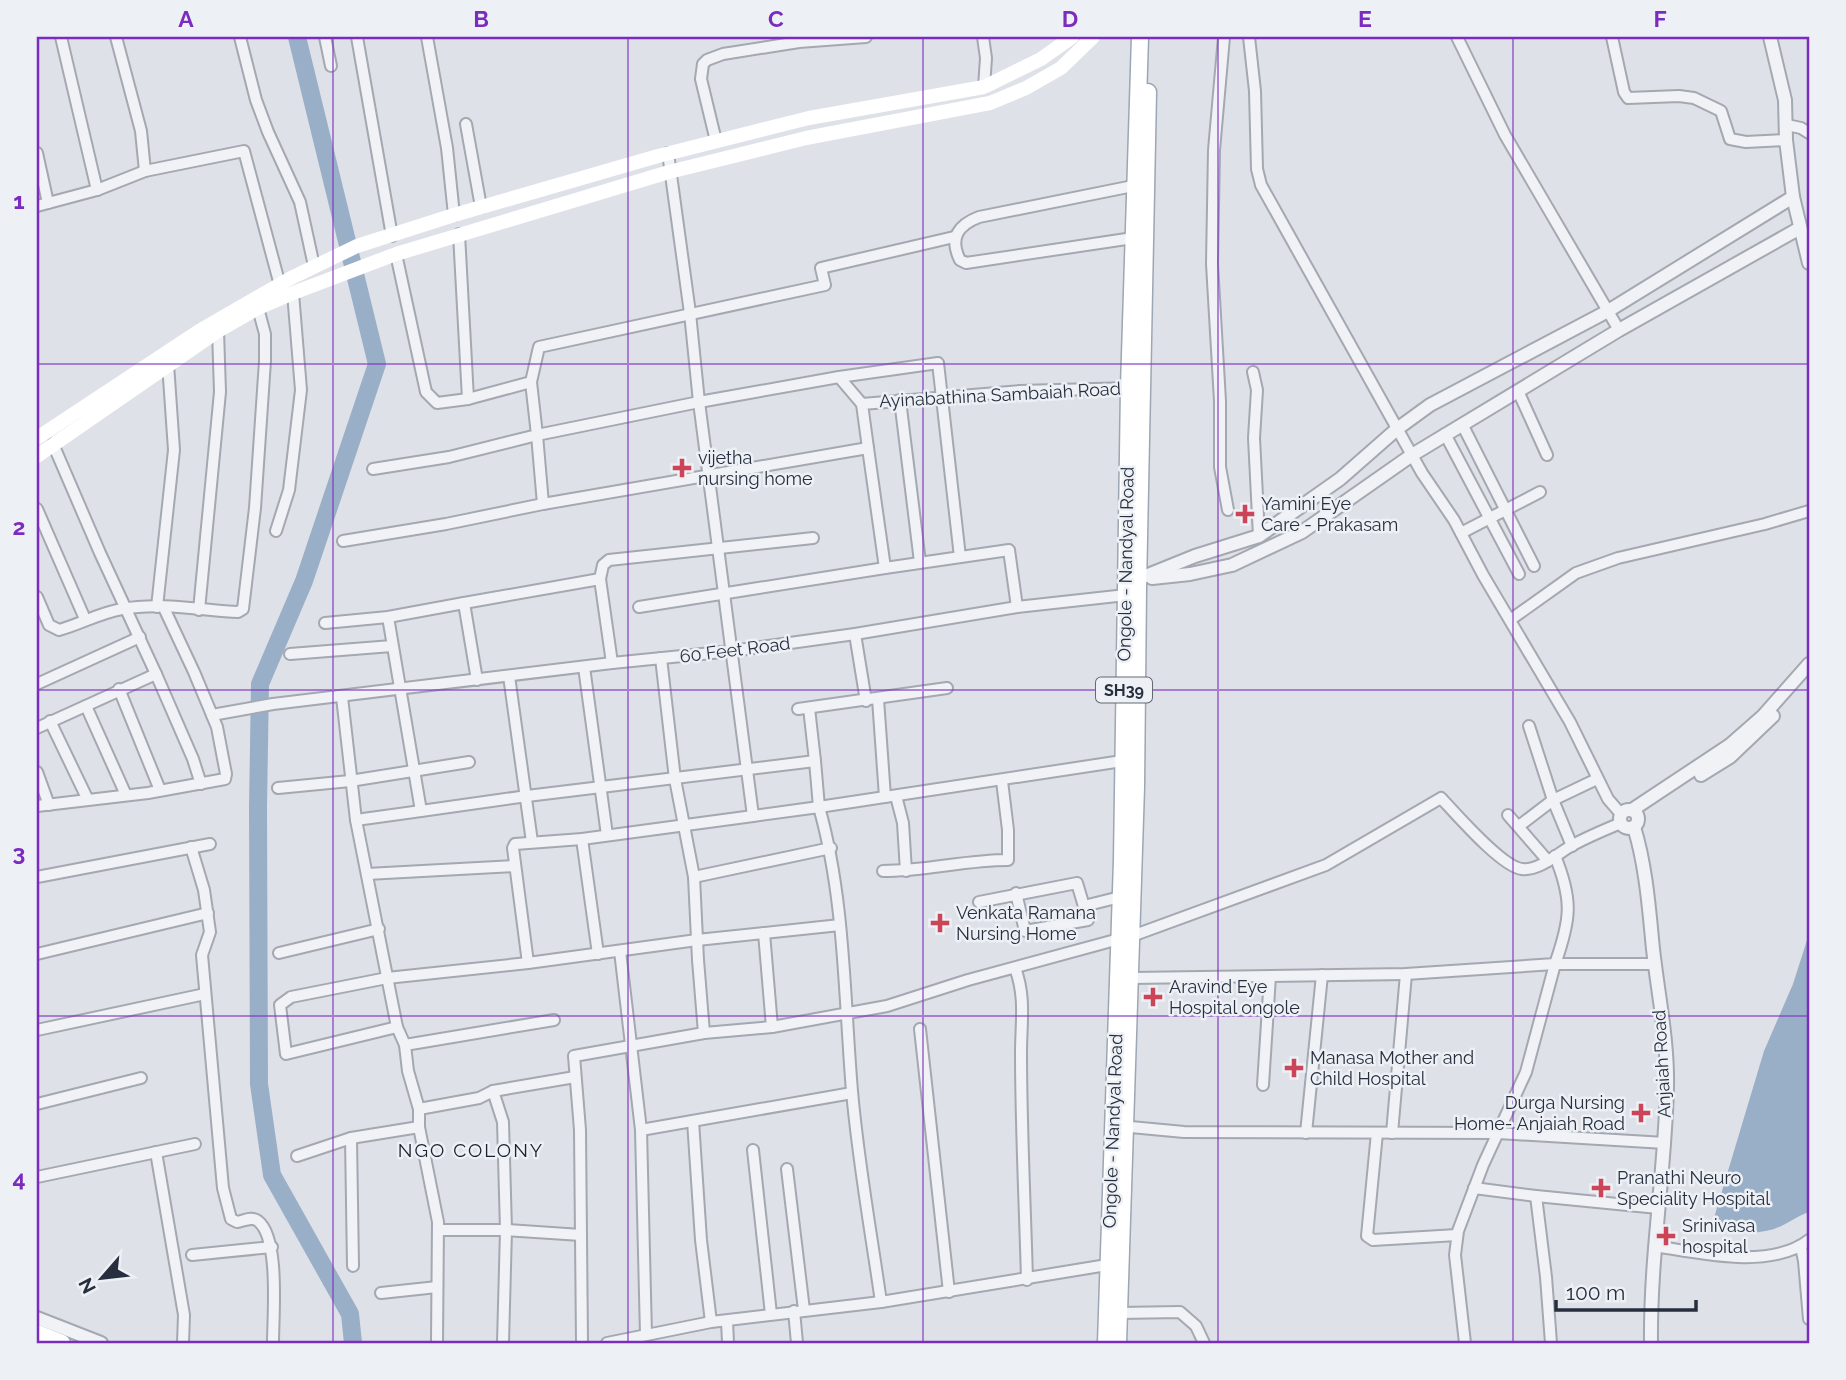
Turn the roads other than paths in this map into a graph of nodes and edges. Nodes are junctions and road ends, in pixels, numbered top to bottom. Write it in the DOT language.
graph roads {
  1 [pos="61,37"];
  2 [pos="116,37"];
  3 [pos="240,37"];
  4 [pos="325,37"];
  5 [pos="358,37"];
  6 [pos="427,37"];
  7 [pos="866,37"];
  8 [pos="983,37"];
  9 [pos="1072,37"];
  10 [pos="1093,37"];
  11 [pos="1140,37"];
  12 [pos="1150,37"];
  13 [pos="1224,37"];
  14 [pos="1248,37"];
  15 [pos="1457,37"];
  16 [pos="1612,37"];
  17 [pos="1770,37"];
  18 [pos="331,66"];
  19 [pos="984,87"];
  20 [pos="466,124"];
  21 [pos="1787,125"];
  22 [pos="1809,133"];
  23 [pos="1786,140"];
  24 [pos="716,141"];
  25 [pos="37,153"];
  26 [pos="668,153"];
  27 [pos="145,171"];
  28 [pos="669,172"];
  29 [pos="1133,186"];
  30 [pos="97,190"];
  31 [pos="1793,197"];
  32 [pos="42,204"];
  33 [pos="481,207"];
  34 [pos="454,215"];
  35 [pos="1800,228"];
  36 [pos="459,234"];
  37 [pos="391,236"];
  38 [pos="954,237"];
  39 [pos="1133,238"];
  40 [pos="396,254"];
  41 [pos="1809,263"];
  42 [pos="310,268"];
  43 [pos="286,291"];
  44 [pos="258,308"];
  45 [pos="1608,311"];
  46 [pos="690,313"];
  47 [pos="1619,330"];
  48 [pos="218,331"];
  49 [pos="168,365"];
  50 [pos="1253,372"];
  51 [pos="839,377"];
  52 [pos="531,382"];
  53 [pos="1135,388"];
  54 [pos="1518,391"];
  55 [pos="943,396"];
  56 [pos="468,399"];
  57 [pos="900,400"];
  58 [pos="699,402"];
  59 [pos="862,404"];
  60 [pos="1462,424"];
  61 [pos="1396,429"];
  62 [pos="1445,434"];
  63 [pos="537,435"];
  64 [pos="37,438"];
  65 [pos="53,444"];
  66 [pos="868,448"];
  67 [pos="1412,454"];
  68 [pos="37,456"];
  69 [pos="1547,456"];
  70 [pos="373,469"];
  71 [pos="709,477"];
  72 [pos="1540,492"];
  73 [pos="543,504"];
  74 [pos="37,509"];
  75 [pos="1228,510"];
  76 [pos="1505,510"];
  77 [pos="1809,511"];
  78 [pos="1489,518"];
  79 [pos="276,531"];
  80 [pos="1461,533"];
  81 [pos="1259,536"];
  82 [pos="813,538"];
  83 [pos="343,541"];
  84 [pos="718,547"];
  85 [pos="960,557"];
  86 [pos="920,562"];
  87 [pos="1534,566"];
  88 [pos="885,568"];
  89 [pos="1519,574"];
  90 [pos="600,579"];
  91 [pos="1132,587"];
  92 [pos="724,593"];
  93 [pos="37,597"];
  94 [pos="464,603"];
  95 [pos="639,607"];
  96 [pos="1017,607"];
  97 [pos="126,608"];
  98 [pos="160,608"];
  99 [pos="199,610"];
  100 [pos="388,617"];
  101 [pos="85,619"];
  102 [pos="1510,620"];
  103 [pos="325,623"];
  104 [pos="855,635"];
  105 [pos="139,637"];
  106 [pos="392,646"];
  107 [pos="733,651"];
  108 [pos="290,654"];
  109 [pos="661,659"];
  110 [pos="612,663"];
  111 [pos="1809,664"];
  112 [pos="584,667"];
  113 [pos="1809,673"];
  114 [pos="156,674"];
  115 [pos="509,676"];
  116 [pos="478,680"];
  117 [pos="37,684"];
  118 [pos="947,688"];
  119 [pos="119,689"];
  120 [pos="400,690"];
  121 [pos="342,697"];
  122 [pos="872,700"];
  123 [pos="86,706"];
  124 [pos="212,715"];
  125 [pos="50,721"];
  126 [pos="1529,726"];
  127 [pos="37,727"];
  128 [pos="815,761"];
  129 [pos="1122,761"];
  130 [pos="469,762"];
  131 [pos="414,769"];
  132 [pos="748,771"];
  133 [pos="37,772"];
  134 [pos="675,779"];
  135 [pos="1597,779"];
  136 [pos="350,781"];
  137 [pos="1002,781"];
  138 [pos="201,784"];
  139 [pos="600,787"];
  140 [pos="278,788"];
  141 [pos="160,790"];
  142 [pos="126,795"];
  143 [pos="527,796"];
  144 [pos="890,797"];
  145 [pos="87,798"];
  146 [pos="1553,800"];
  147 [pos="49,805"];
  148 [pos="37,806"];
  149 [pos="819,807"];
  150 [pos="421,811"];
  151 [pos="1508,815"];
  152 [pos="754,816"];
  153 [pos="1629,818"];
  154 [pos="356,820"];
  155 [pos="684,825"];
  156 [pos="1519,826"];
  157 [pos="607,835"];
  158 [pos="582,839"];
  159 [pos="532,842"];
  160 [pos="210,844"];
  161 [pos="1572,846"];
  162 [pos="191,847"];
  163 [pos="831,848"];
  164 [pos="1551,858"];
  165 [pos="1128,860"];
  166 [pos="515,866"];
  167 [pos="883,871"];
  168 [pos="906,871"];
  169 [pos="368,874"];
  170 [pos="37,877"];
  171 [pos="694,877"];
  172 [pos="1016,893"];
  173 [pos="1120,897"];
  174 [pos="979,902"];
  175 [pos="1084,906"];
  176 [pos="208,913"];
  177 [pos="840,925"];
  178 [pos="379,929"];
  179 [pos="764,933"];
  180 [pos="1126,937"];
  181 [pos="697,940"];
  182 [pos="620,951"];
  183 [pos="37,954"];
  184 [pos="279,954"];
  185 [pos="598,954"];
  186 [pos="528,963"];
  187 [pos="1555,964"];
  188 [pos="1655,964"];
  189 [pos="1015,968"];
  190 [pos="1406,974"];
  191 [pos="1322,975"];
  192 [pos="1270,976"];
  193 [pos="387,978"];
  194 [pos="1131,978"];
  195 [pos="205,994"];
  196 [pos="848,1014"];
  197 [pos="554,1020"];
  198 [pos="397,1027"];
  199 [pos="772,1027"];
  200 [pos="920,1029"];
  201 [pos="37,1030"];
  202 [pos="704,1032"];
  203 [pos="405,1045"];
  204 [pos="632,1045"];
  205 [pos="575,1077"];
  206 [pos="141,1078"];
  207 [pos="1262,1085"];
  208 [pos="493,1091"];
  209 [pos="852,1093"];
  210 [pos="37,1104"];
  211 [pos="419,1109"];
  212 [pos="693,1121"];
  213 [pos="1120,1126"];
  214 [pos="419,1127"];
  215 [pos="641,1130"];
  216 [pos="1306,1133"];
  217 [pos="1377,1133"];
  218 [pos="1392,1133"];
  219 [pos="1498,1133"];
  220 [pos="351,1138"];
  221 [pos="1665,1143"];
  222 [pos="195,1144"];
  223 [pos="753,1150"];
  224 [pos="156,1152"];
  225 [pos="297,1156"];
  226 [pos="787,1170"];
  227 [pos="37,1177"];
  228 [pos="1474,1188"];
  229 [pos="1536,1196"];
  230 [pos="1658,1208"];
  231 [pos="438,1230"];
  232 [pos="506,1230"];
  233 [pos="581,1235"];
  234 [pos="1457,1235"];
  235 [pos="1805,1243"];
  236 [pos="1655,1246"];
  237 [pos="272,1247"];
  238 [pos="192,1255"];
  239 [pos="1115,1264"];
  240 [pos="353,1266"];
  241 [pos="1027,1280"];
  242 [pos="438,1287"];
  243 [pos="1808,1288"];
  244 [pos="949,1292"];
  245 [pos="381,1293"];
  246 [pos="881,1302"];
  247 [pos="799,1310"];
  248 [pos="1119,1313"];
  249 [pos="771,1314"];
  250 [pos="37,1318"];
  251 [pos="1809,1319"];
  252 [pos="727,1321"];
  253 [pos="712,1322"];
  254 [pos="37,1333"];
  255 [pos="646,1335"];
  256 [pos="658,1338"];
  257 [pos="62,1343"];
  258 [pos="101,1343"];
  259 [pos="183,1343"];
  260 [pos="273,1343"];
  261 [pos="436,1343"];
  262 [pos="503,1343"];
  263 [pos="582,1343"];
  264 [pos="607,1343"];
  265 [pos="729,1343"];
  266 [pos="797,1343"];
  267 [pos="1106,1343"];
  268 [pos="1204,1343"];
  269 [pos="1465,1343"];
  270 [pos="1551,1343"];
  271 [pos="1651,1343"];
  1 -- 30 [label="street"];
  2 -- 27 [label="street"];
  3 -- 42 [label="street"];
  4 -- 18 [label="street"];
  5 -- 37 [label="street"];
  6 -- 34 [label="street"];
  7 -- 24 [label="street"];
  8 -- 19 [label="street"];
  9 -- 19 [label="main road"];
  10 -- 28 [label="main road"];
  11 -- 29 [label="main road, Ongole - Nandyal Road / SH39"];
  12 -- 53 [label="main road, Ongole - Nandyal Road / SH39"];
  13 -- 75 [label="street"];
  14 -- 61 [label="street"];
  15 -- 45 [label="street"];
  16 -- 23 [label="street"];
  17 -- 21 [label="street"];
  19 -- 24 [label="main road"];
  20 -- 33 [label="street"];
  21 -- 22 [label="street"];
  21 -- 23 [label="street"];
  23 -- 31 [label="street"];
  24 -- 26 [label="main road"];
  25 -- 32 [label="street"];
  26 -- 28 [label="street"];
  26 -- 33 [label="main road"];
  27 -- 30 [label="street"];
  27 -- 43 [label="street"];
  28 -- 36 [label="main road"];
  28 -- 46 [label="street"];
  29 -- 38 [label="street"];
  29 -- 39 [label="main road, Ongole - Nandyal Road / SH39"];
  30 -- 32 [label="street"];
  31 -- 35 [label="street"];
  31 -- 45 [label="street"];
  33 -- 34 [label="main road"];
  34 -- 37 [label="main road"];
  35 -- 41 [label="street"];
  35 -- 47 [label="street"];
  36 -- 40 [label="main road"];
  36 -- 56 [label="street"];
  37 -- 42 [label="main road"];
  38 -- 39 [label="street"];
  38 -- 46 [label="street"];
  39 -- 53 [label="main road, Ongole - Nandyal Road / SH39"];
  40 -- 43 [label="main road"];
  40 -- 56 [label="street"];
  42 -- 43 [label="main road"];
  43 -- 44 [label="main road"];
  43 -- 64 [label="main road"];
  43 -- 79 [label="street"];
  44 -- 48 [label="main road"];
  44 -- 99 [label="street"];
  45 -- 47 [label="street"];
  45 -- 61 [label="street"];
  46 -- 52 [label="street"];
  46 -- 58 [label="street"];
  47 -- 54 [label="street"];
  48 -- 49 [label="main road"];
  48 -- 99 [label="street"];
  49 -- 65 [label="main road"];
  49 -- 98 [label="street"];
  50 -- 81 [label="street"];
  51 -- 55 [label="street"];
  51 -- 58 [label="street"];
  51 -- 59 [label="street"];
  52 -- 56 [label="street"];
  52 -- 63 [label="street"];
  53 -- 55 [label="street, Ayinabathina Sambaiah Road"];
  53 -- 91 [label="main road, Ongole - Nandyal Road / SH39"];
  54 -- 60 [label="street"];
  54 -- 69 [label="street"];
  55 -- 57 [label="street, Ayinabathina Sambaiah Road"];
  55 -- 85 [label="street"];
  57 -- 59 [label="street, Ayinabathina Sambaiah Road"];
  57 -- 86 [label="street"];
  58 -- 63 [label="street"];
  58 -- 71 [label="street"];
  59 -- 66 [label="street, Ayinabathina Sambaiah Road"];
  60 -- 62 [label="street"];
  60 -- 76 [label="street"];
  61 -- 67 [label="street"];
  61 -- 81 [label="street"];
  62 -- 67 [label="street"];
  62 -- 78 [label="street"];
  63 -- 70 [label="street"];
  63 -- 73 [label="street"];
  65 -- 68 [label="main road"];
  65 -- 97 [label="street"];
  66 -- 71 [label="street"];
  66 -- 88 [label="street, Ayinabathina Sambaiah Road"];
  67 -- 80 [label="street"];
  67 -- 91 [label="street"];
  71 -- 73 [label="street"];
  71 -- 84 [label="street"];
  72 -- 76 [label="street"];
  73 -- 83 [label="street"];
  74 -- 101 [label="street"];
  76 -- 78 [label="street"];
  76 -- 87 [label="street"];
  77 -- 102 [label="street"];
  78 -- 80 [label="street"];
  78 -- 89 [label="street"];
  80 -- 102 [label="street"];
  81 -- 91 [label="street"];
  82 -- 84 [label="street"];
  84 -- 90 [label="street"];
  84 -- 92 [label="street"];
  85 -- 86 [label="street"];
  85 -- 96 [label="street"];
  86 -- 88 [label="street"];
  88 -- 92 [label="street"];
  90 -- 94 [label="street"];
  90 -- 110 [label="street"];
  91 -- 96 [label="street, 60 Feet Road"];
  91 -- 129 [label="main road, Ongole - Nandyal Road / SH39"];
  91 -- 165 [label="main road, Ongole - Nandyal Road / SH39"];
  92 -- 95 [label="street"];
  92 -- 107 [label="street"];
  93 -- 101 [label="street"];
  94 -- 100 [label="street"];
  94 -- 116 [label="street"];
  96 -- 104 [label="street, 60 Feet Road"];
  97 -- 98 [label="street"];
  97 -- 101 [label="street"];
  97 -- 105 [label="street"];
  98 -- 99 [label="street"];
  98 -- 124 [label="street"];
  100 -- 103 [label="street"];
  100 -- 106 [label="street"];
  102 -- 135 [label="street"];
  104 -- 107 [label="street, 60 Feet Road"];
  104 -- 122 [label="street"];
  105 -- 114 [label="street"];
  105 -- 117 [label="street"];
  106 -- 108 [label="street"];
  106 -- 120 [label="street"];
  107 -- 109 [label="street, 60 Feet Road"];
  107 -- 132 [label="street"];
  109 -- 110 [label="street, 60 Feet Road"];
  109 -- 134 [label="street"];
  110 -- 112 [label="street, 60 Feet Road"];
  111 -- 153 [label="street"];
  112 -- 115 [label="street, 60 Feet Road"];
  112 -- 139 [label="street"];
  113 -- 153 [label="street"];
  114 -- 119 [label="street"];
  114 -- 138 [label="street"];
  115 -- 116 [label="street, 60 Feet Road"];
  115 -- 143 [label="street"];
  116 -- 120 [label="street, 60 Feet Road"];
  118 -- 122 [label="street"];
  119 -- 123 [label="street"];
  119 -- 141 [label="street"];
  120 -- 121 [label="street, 60 Feet Road"];
  120 -- 131 [label="street"];
  121 -- 124 [label="street, 60 Feet Road"];
  121 -- 136 [label="street"];
  122 -- 128 [label="street"];
  122 -- 144 [label="street"];
  123 -- 125 [label="street"];
  123 -- 142 [label="street"];
  124 -- 138 [label="street"];
  125 -- 127 [label="street"];
  125 -- 145 [label="street"];
  126 -- 146 [label="street"];
  128 -- 132 [label="street"];
  128 -- 149 [label="street"];
  129 -- 137 [label="street"];
  129 -- 165 [label="main road, Ongole - Nandyal Road / SH39"];
  130 -- 131 [label="street"];
  131 -- 136 [label="street"];
  131 -- 150 [label="street"];
  132 -- 134 [label="street"];
  132 -- 152 [label="street"];
  133 -- 147 [label="street"];
  134 -- 139 [label="street"];
  134 -- 155 [label="street"];
  135 -- 146 [label="street"];
  135 -- 153 [label="street"];
  136 -- 140 [label="street"];
  136 -- 154 [label="street"];
  137 -- 144 [label="street"];
  137 -- 168 [label="street"];
  138 -- 141 [label="street"];
  139 -- 143 [label="street"];
  139 -- 157 [label="street"];
  141 -- 142 [label="street"];
  142 -- 145 [label="street"];
  143 -- 150 [label="street"];
  143 -- 159 [label="street"];
  144 -- 149 [label="street"];
  144 -- 168 [label="street"];
  145 -- 147 [label="street"];
  146 -- 156 [label="street"];
  146 -- 161 [label="street"];
  147 -- 148 [label="street"];
  149 -- 152 [label="street"];
  149 -- 163 [label="street"];
  150 -- 154 [label="street"];
  151 -- 156 [label="street"];
  152 -- 155 [label="street"];
  153 -- 161 [label="street"];
  153 -- 188 [label="street, Anjaiah Road"];
  154 -- 169 [label="street"];
  155 -- 157 [label="street"];
  155 -- 171 [label="street"];
  156 -- 164 [label="street"];
  157 -- 158 [label="street"];
  158 -- 159 [label="street"];
  158 -- 185 [label="street"];
  159 -- 166 [label="street"];
  160 -- 162 [label="street"];
  161 -- 164 [label="street"];
  162 -- 170 [label="street"];
  162 -- 176 [label="street"];
  163 -- 171 [label="street"];
  163 -- 177 [label="street"];
  164 -- 180 [label="street"];
  164 -- 187 [label="street"];
  165 -- 173 [label="main road, Ongole - Nandyal Road / SH39"];
  165 -- 180 [label="main road, Ongole - Nandyal Road / SH39"];
  166 -- 169 [label="street"];
  166 -- 186 [label="street"];
  167 -- 168 [label="street"];
  169 -- 178 [label="street"];
  171 -- 181 [label="street"];
  172 -- 174 [label="street"];
  172 -- 175 [label="street"];
  172 -- 175 [label="street"];
  173 -- 175 [label="street"];
  173 -- 180 [label="main road, Ongole - Nandyal Road / SH39"];
  176 -- 183 [label="street"];
  176 -- 195 [label="street"];
  177 -- 179 [label="street"];
  177 -- 196 [label="street"];
  178 -- 184 [label="street"];
  178 -- 193 [label="street"];
  179 -- 181 [label="street"];
  179 -- 199 [label="street"];
  180 -- 189 [label="street"];
  180 -- 194 [label="main road, Ongole - Nandyal Road / SH39"];
  180 -- 213 [label="main road, Ongole - Nandyal Road / SH39"];
  181 -- 182 [label="street"];
  181 -- 202 [label="street"];
  182 -- 185 [label="street"];
  182 -- 204 [label="street"];
  185 -- 186 [label="street"];
  186 -- 193 [label="street"];
  187 -- 188 [label="street"];
  187 -- 190 [label="street"];
  187 -- 219 [label="street"];
  188 -- 221 [label="street, Anjaiah Road"];
  189 -- 196 [label="street"];
  189 -- 241 [label="street"];
  190 -- 191 [label="street"];
  190 -- 218 [label="street"];
  191 -- 192 [label="street"];
  191 -- 216 [label="street"];
  192 -- 194 [label="street"];
  192 -- 207 [label="street"];
  193 -- 198 [label="street"];
  193 -- 198 [label="street"];
  194 -- 213 [label="main road, Ongole - Nandyal Road / SH39"];
  195 -- 201 [label="street"];
  195 -- 237 [label="street"];
  196 -- 199 [label="street"];
  196 -- 209 [label="street"];
  197 -- 203 [label="street"];
  198 -- 203 [label="street"];
  199 -- 202 [label="street"];
  200 -- 244 [label="street"];
  202 -- 204 [label="street"];
  203 -- 211 [label="street"];
  204 -- 205 [label="street"];
  204 -- 215 [label="street"];
  205 -- 208 [label="street"];
  205 -- 233 [label="street"];
  206 -- 210 [label="street"];
  208 -- 211 [label="street"];
  208 -- 232 [label="street"];
  209 -- 212 [label="street"];
  209 -- 246 [label="street"];
  211 -- 214 [label="street"];
  212 -- 215 [label="street"];
  212 -- 253 [label="street"];
  213 -- 216 [label="street"];
  213 -- 239 [label="main road, Ongole - Nandyal Road / SH39"];
  214 -- 220 [label="street"];
  214 -- 231 [label="street"];
  215 -- 255 [label="street"];
  216 -- 217 [label="street"];
  217 -- 218 [label="street"];
  217 -- 234 [label="street"];
  218 -- 219 [label="street"];
  219 -- 221 [label="street"];
  219 -- 228 [label="street"];
  220 -- 225 [label="street"];
  220 -- 240 [label="street"];
  221 -- 230 [label="street, Anjaiah Road"];
  222 -- 224 [label="street"];
  223 -- 249 [label="street"];
  224 -- 227 [label="street"];
  224 -- 259 [label="street"];
  226 -- 247 [label="street"];
  228 -- 229 [label="street"];
  228 -- 234 [label="street"];
  229 -- 230 [label="street"];
  229 -- 270 [label="street"];
  230 -- 236 [label="street, Anjaiah Road"];
  231 -- 232 [label="street"];
  231 -- 242 [label="street"];
  232 -- 233 [label="street"];
  232 -- 262 [label="street"];
  233 -- 263 [label="street"];
  234 -- 269 [label="street"];
  235 -- 236 [label="street"];
  235 -- 243 [label="street"];
  236 -- 271 [label="street, Anjaiah Road"];
  237 -- 238 [label="street"];
  237 -- 260 [label="street"];
  239 -- 241 [label="street"];
  239 -- 248 [label="main road, Ongole - Nandyal Road / SH39"];
  239 -- 267 [label="main road, Ongole - Nandyal Road / SH39"];
  241 -- 244 [label="street"];
  242 -- 245 [label="street"];
  242 -- 261 [label="street"];
  243 -- 251 [label="street"];
  244 -- 246 [label="street"];
  246 -- 247 [label="street"];
  247 -- 249 [label="street"];
  247 -- 266 [label="street"];
  248 -- 267 [label="main road, Ongole - Nandyal Road / SH39"];
  248 -- 268 [label="street"];
  249 -- 252 [label="street"];
  250 -- 258 [label="street"];
  252 -- 253 [label="street"];
  252 -- 265 [label="street"];
  253 -- 256 [label="street"];
  254 -- 257 [label="main road"];
  255 -- 256 [label="street"];
  255 -- 264 [label="street"];
}
